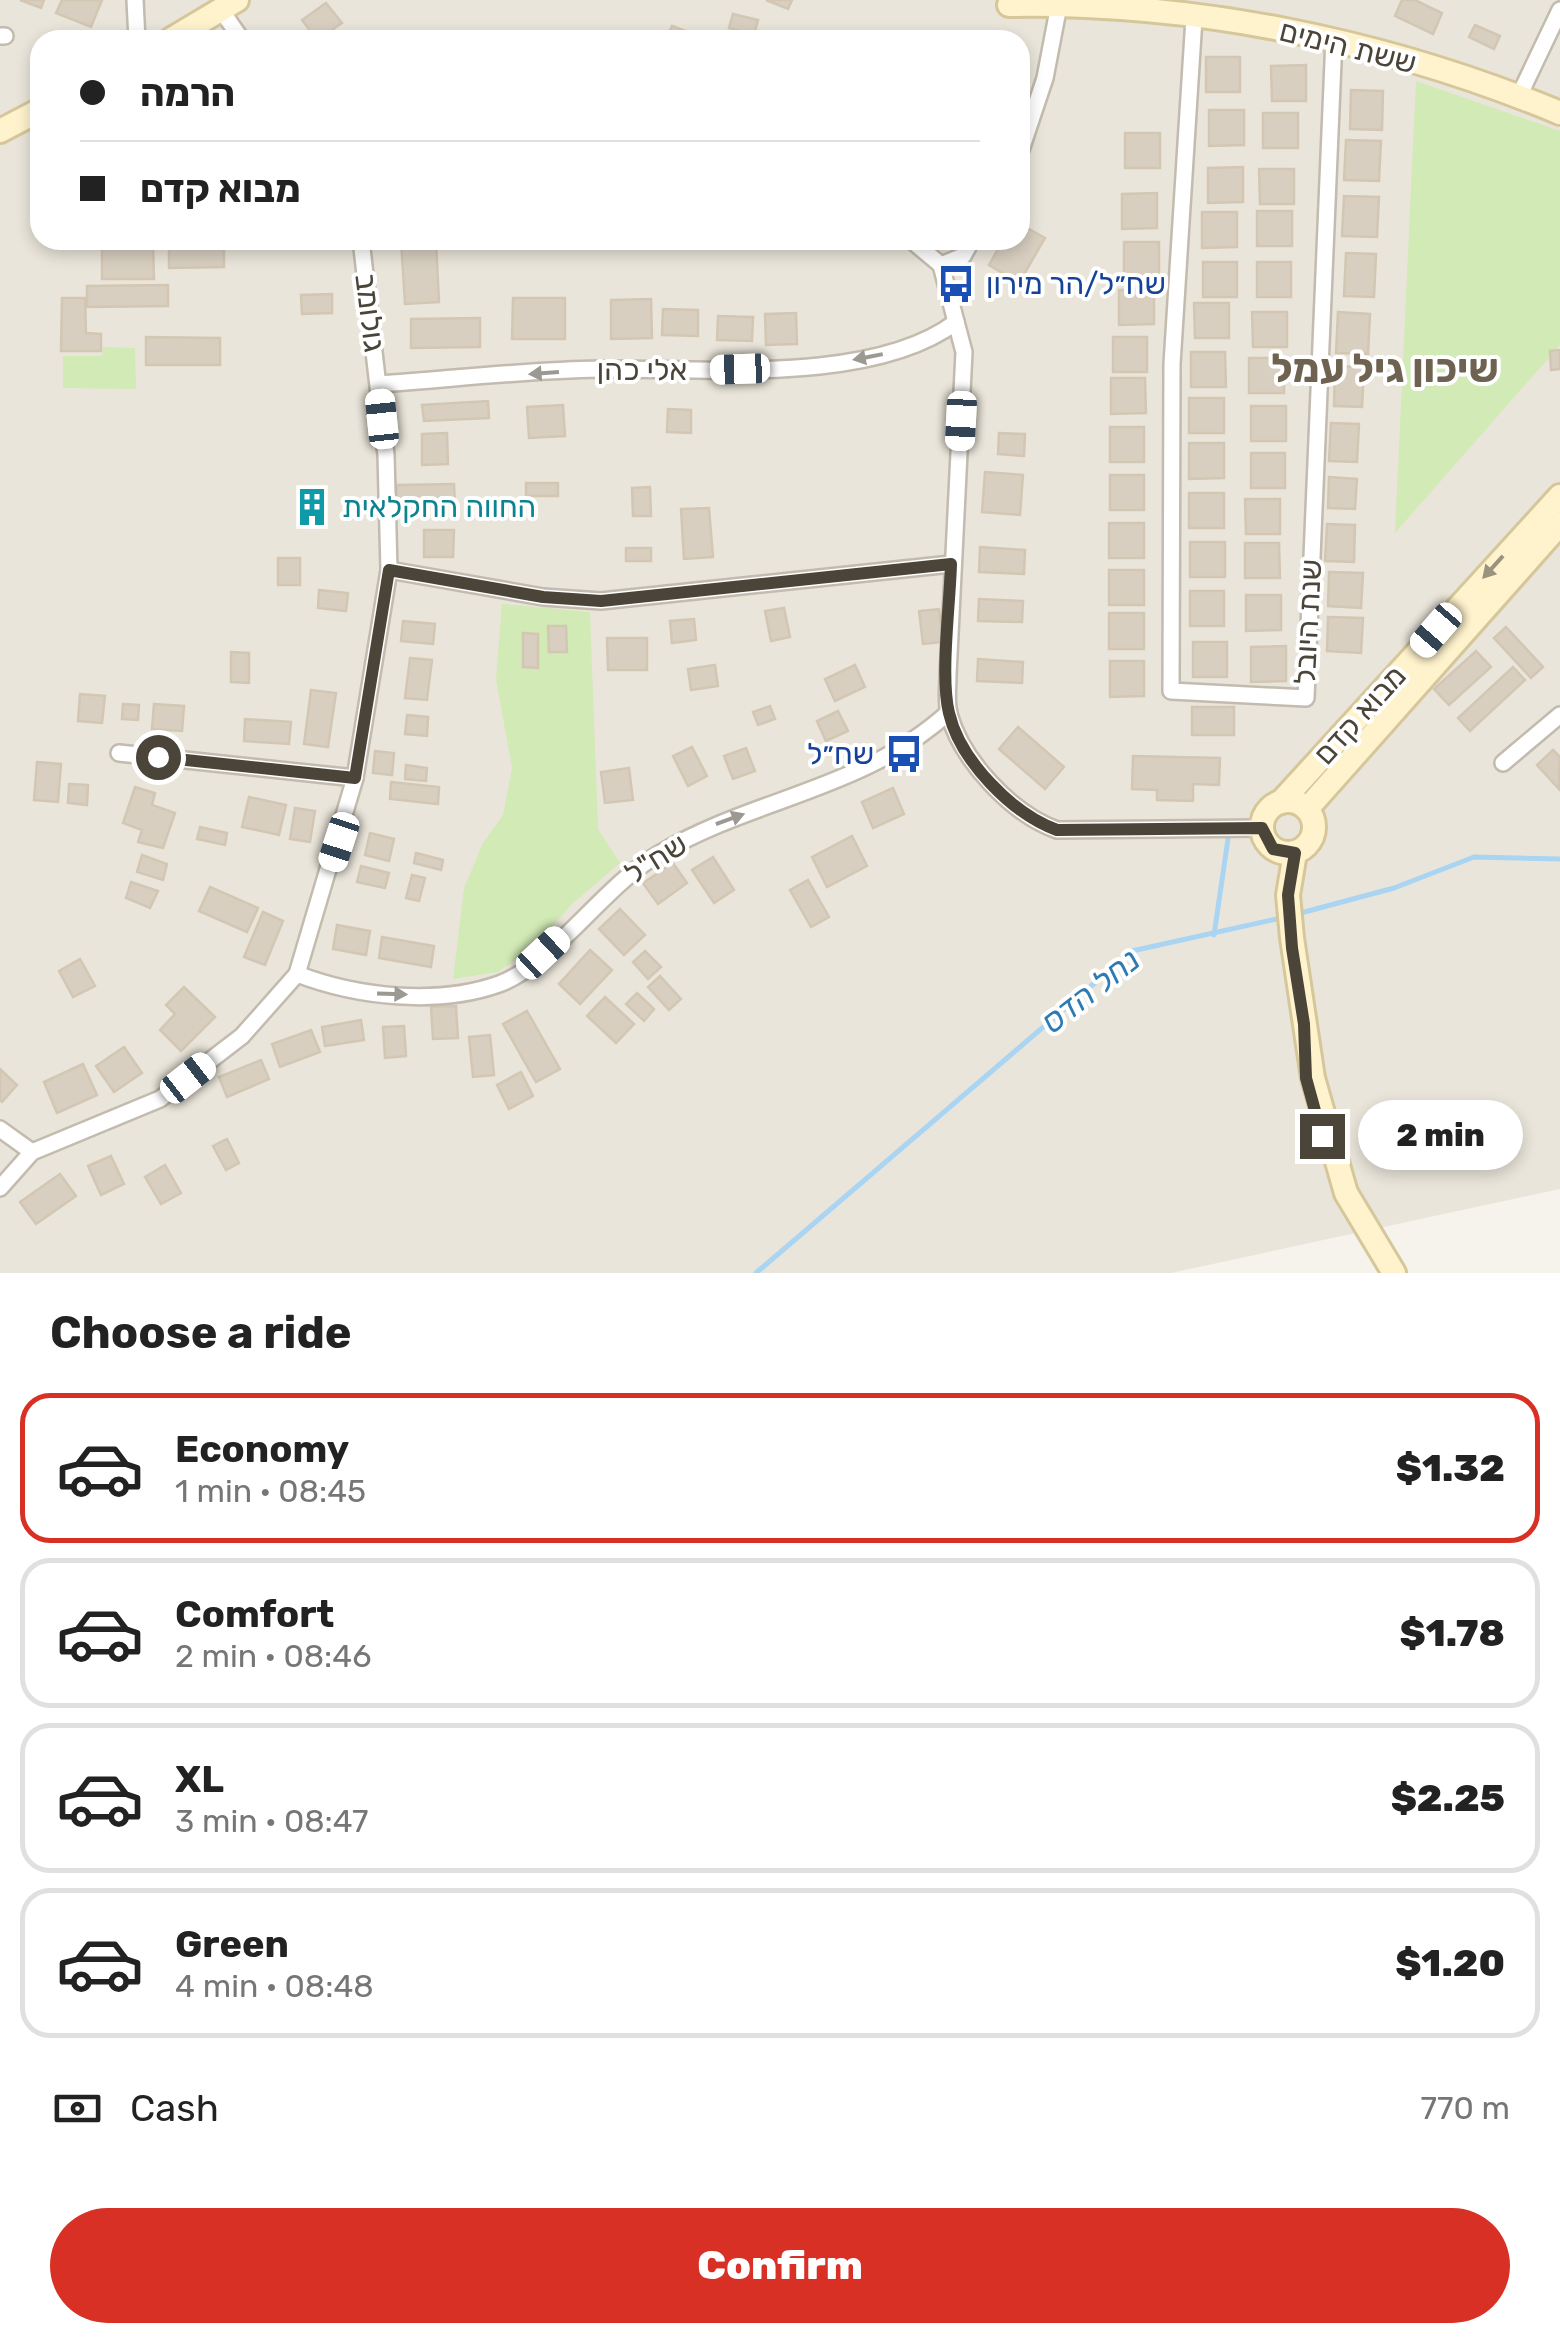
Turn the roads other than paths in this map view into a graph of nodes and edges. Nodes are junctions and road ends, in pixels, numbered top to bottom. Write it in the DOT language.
graph roads {
  1 [pos="136,0"];
  2 [pos="1004,2"];
  3 [pos="1059,4"];
  4 [pos="229,5"];
  5 [pos="1560,10"];
  6 [pos="1194,18"];
  7 [pos="136,30"];
  8 [pos="187,30"];
  9 [pos="238,30"];
  10 [pos="1334,38"];
  11 [pos="1519,96"];
  12 [pos="1560,113"];
  13 [pos="30,115"];
  14 [pos="1030,123"];
  15 [pos="0,131"];
  16 [pos="362,250"];
  17 [pos="924,250"];
  18 [pos="966,250"];
  19 [pos="942,265"];
  20 [pos="956,322"];
  21 [pos="379,384"];
  22 [pos="1560,496"];
  23 [pos="1560,524"];
  24 [pos="951,564"];
  25 [pos="389,570"];
  26 [pos="948,712"];
  27 [pos="1560,716"];
  28 [pos="119,752"];
  29 [pos="1504,763"];
  30 [pos="355,778"];
  31 [pos="1281,802"];
  32 [pos="1307,809"];
  33 [pos="1262,828"];
  34 [pos="1295,853"];
  35 [pos="297,974"];
  36 [pos="1304,1024"];
  37 [pos="0,1129"];
  38 [pos="32,1152"];
  39 [pos="0,1188"];
  40 [pos="1382,1273"];
  41 [pos="1394,1273"];
  1 -- 7 [label="street"];
  2 -- 3 [label="street, ששת הימים"];
  3 -- 6 [label="street, ששת הימים"];
  3 -- 14 [label="street"];
  4 -- 8 [label="street"];
  4 -- 9 [label="street"];
  5 -- 11 [label="street"];
  6 -- 10 [label="street, ששת הימים"];
  6 -- 10 [label="street, שנת היובל"];
  10 -- 11 [label="street, ששת הימים"];
  11 -- 12 [label="street, ששת הימים"];
  13 -- 15 [label="street"];
  16 -- 21 [label="street, גולומב"];
  17 -- 19 [label="street"];
  18 -- 19 [label="street"];
  19 -- 20 [label="street"];
  20 -- 21 [label="street, אלי כהן, one-way"];
  20 -- 24 [label="street"];
  21 -- 25 [label="street, גולומב"];
  22 -- 31 [label="street, מבוא קדם, one-way"];
  23 -- 32 [label="street, מבוא קדם"];
  24 -- 25 [label="street"];
  24 -- 26 [label="street"];
  25 -- 30 [label="street, גולומב"];
  26 -- 33 [label="street"];
  35 -- 26 [label="street, שח\"ל, one-way"];
  27 -- 29 [label="street"];
  28 -- 30 [label="street"];
  30 -- 35 [label="street, גולומב"];
  31 -- 32 [label="street"];
  31 -- 33 [label="street"];
  32 -- 34 [label="street"];
  33 -- 34 [label="street"];
  34 -- 36 [label="street"];
  35 -- 38 [label="street"];
  36 -- 40 [label="street"];
  36 -- 41 [label="street"];
  37 -- 38 [label="street"];
  38 -- 39 [label="street"];
}
